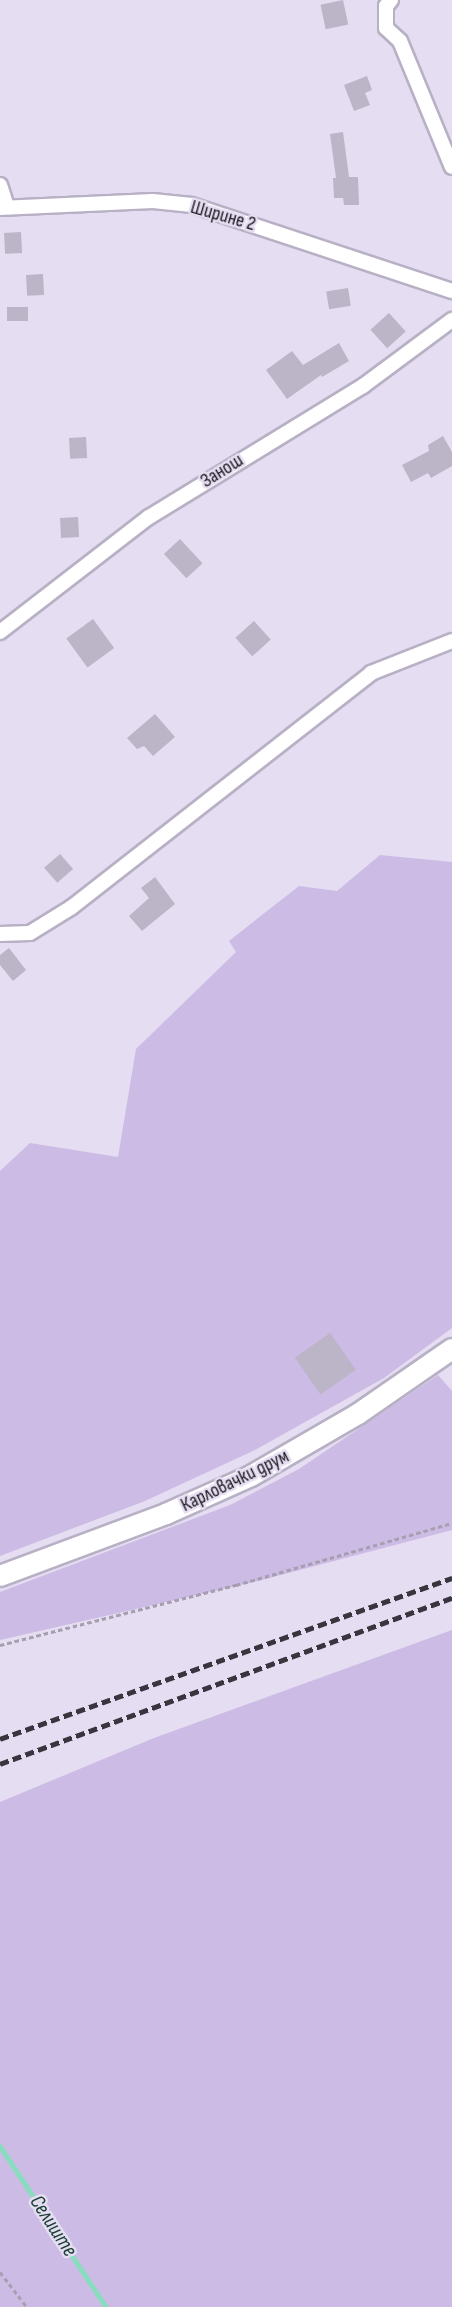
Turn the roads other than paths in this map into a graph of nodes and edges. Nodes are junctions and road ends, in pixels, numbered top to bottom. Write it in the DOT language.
graph roads {
  1 [pos="391,0"];
  2 [pos="452,167"];
  3 [pos="0,185"];
  4 [pos="4,208"];
  5 [pos="452,291"];
  6 [pos="452,320"];
  7 [pos="0,632"];
  8 [pos="452,641"];
  9 [pos="0,934"];
  10 [pos="452,1349"];
  11 [pos="0,1576"];
  1 -- 2 [label="street"];
  3 -- 4 [label="street, Ширине 2"];
  4 -- 5 [label="street, Ширине 2"];
  6 -- 7 [label="street, Занош"];
  8 -- 9 [label="street"];
  10 -- 11 [label="main road, Карловачки друм"];
}
